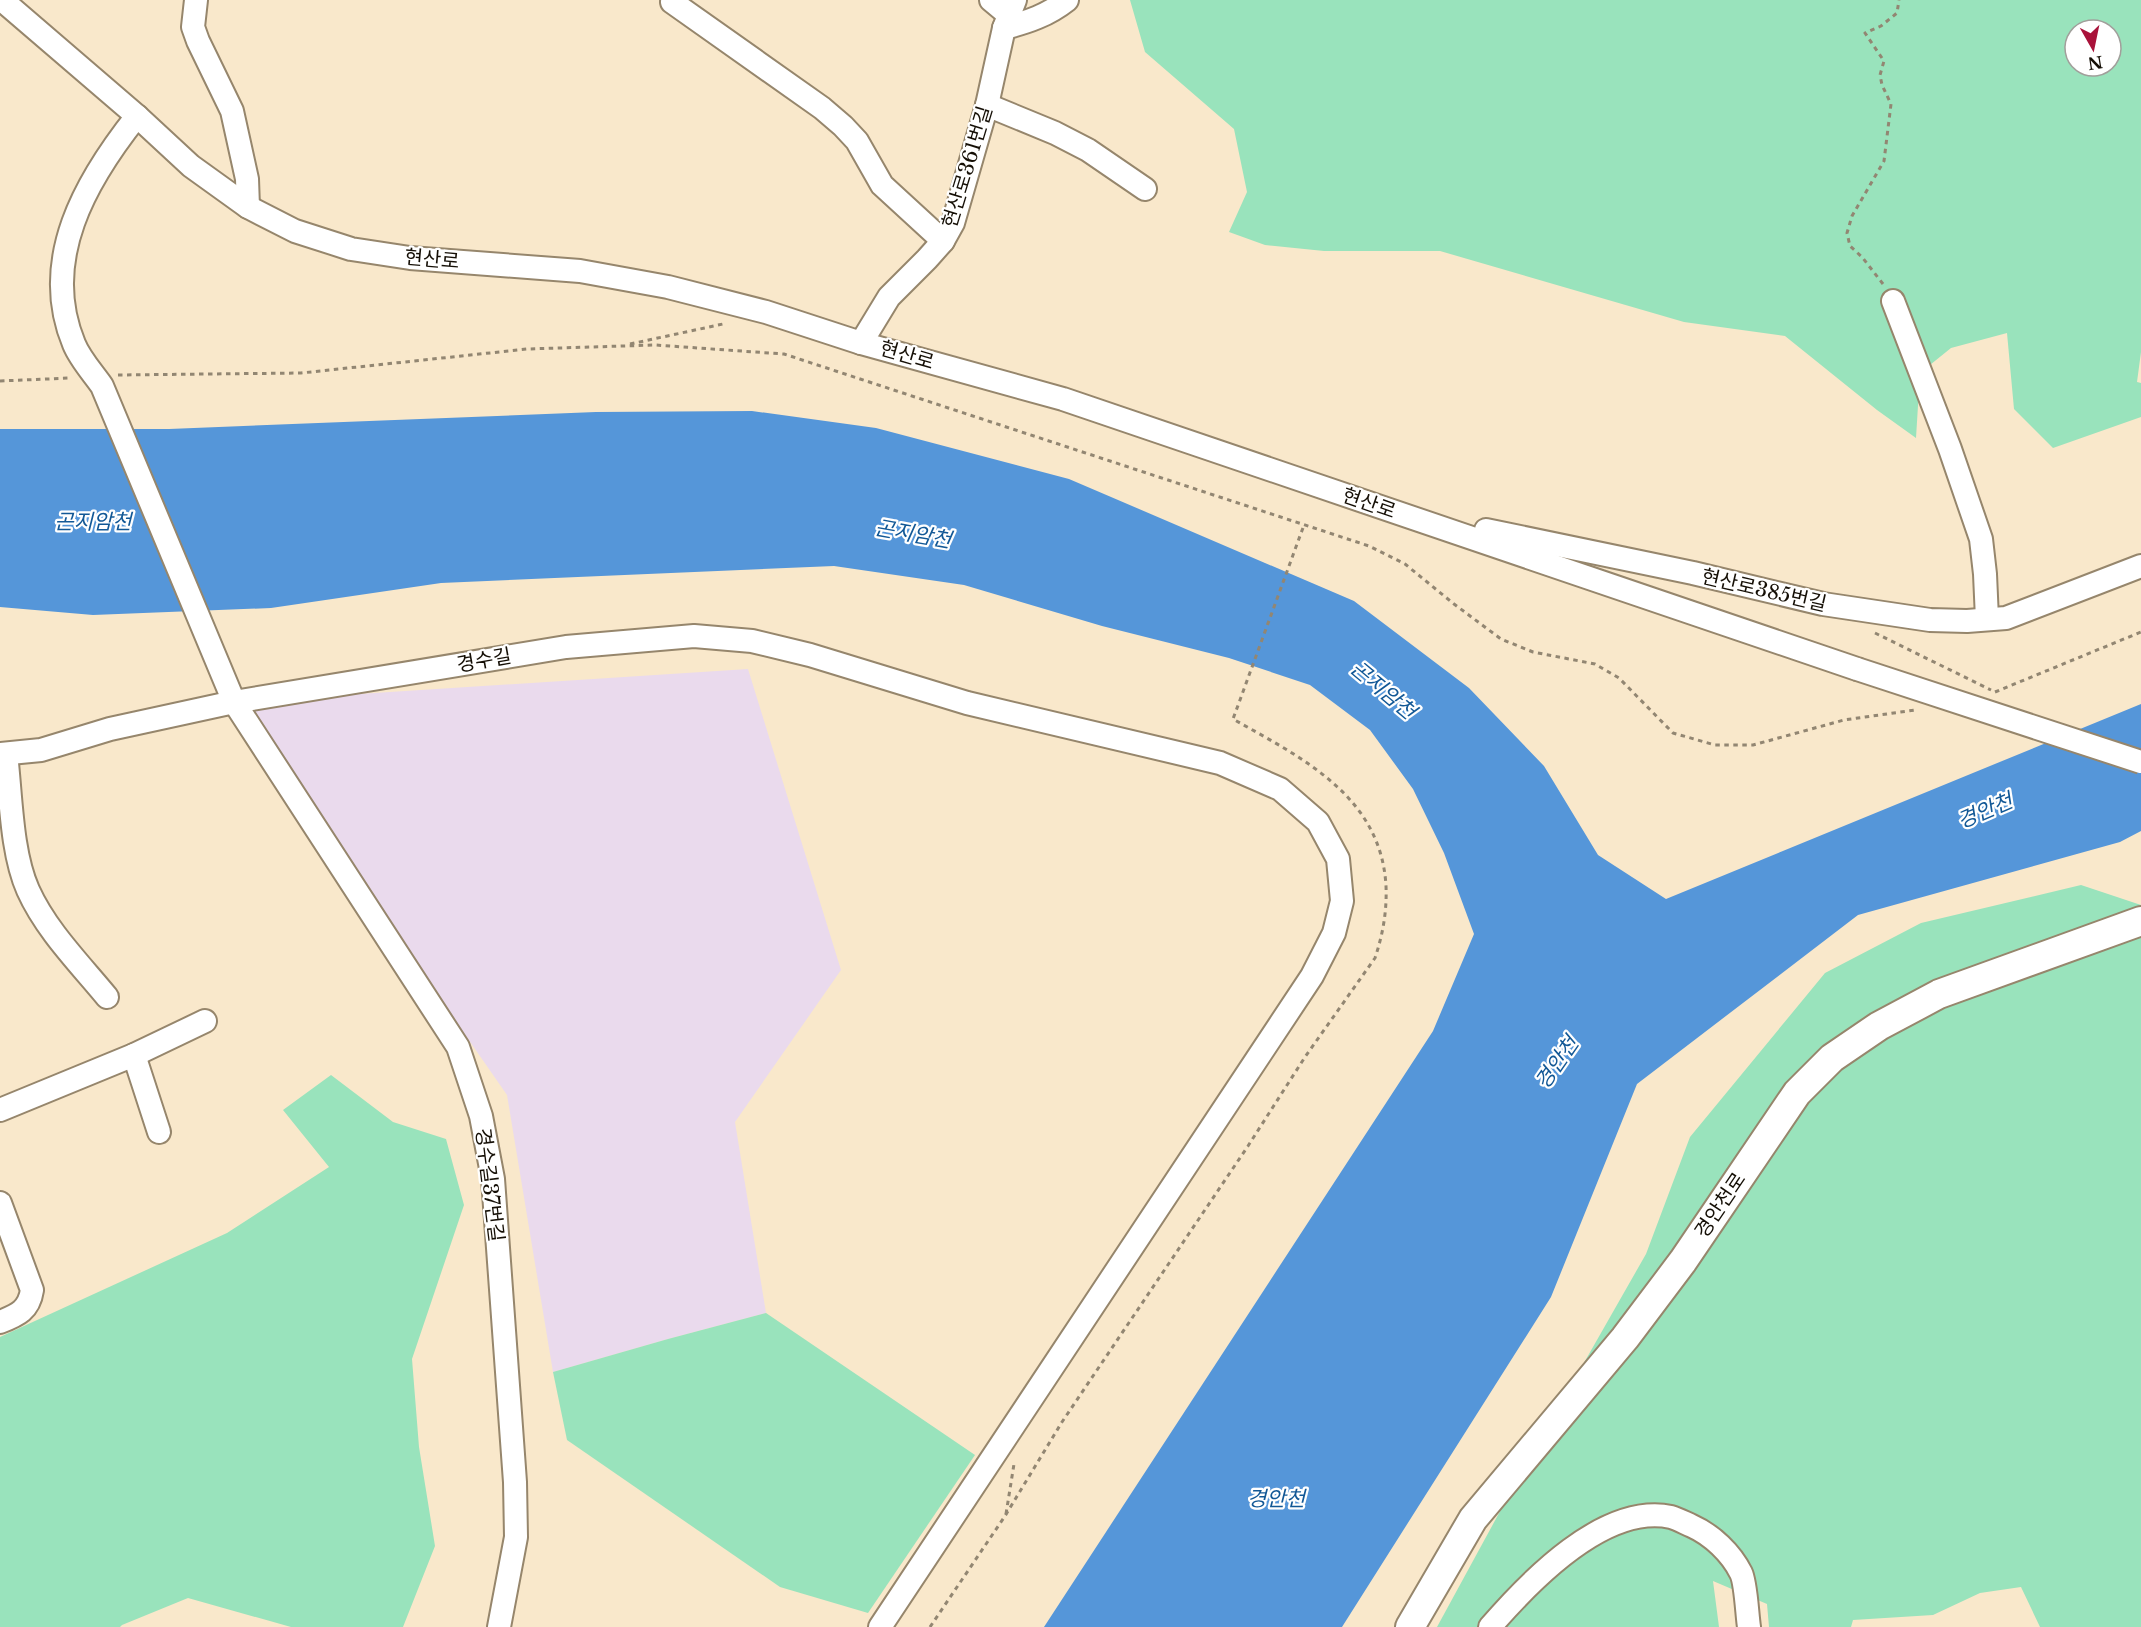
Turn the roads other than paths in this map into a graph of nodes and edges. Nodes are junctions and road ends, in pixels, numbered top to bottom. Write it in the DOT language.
graph roads {
  1 [pos="2,0"];
  2 [pos="196,0"];
  3 [pos="991,0"];
  4 [pos="1067,0"];
  5 [pos="672,2"];
  6 [pos="1010,14"];
  7 [pos="987,105"];
  8 [pos="137,116"];
  9 [pos="1145,189"];
  10 [pos="248,207"];
  11 [pos="943,241"];
  12 [pos="1893,301"];
  13 [pos="861,343"];
  14 [pos="1382,508"];
  15 [pos="2141,566"];
  16 [pos="1987,619"];
  17 [pos="234,702"];
  18 [pos="3,754"];
  19 [pos="2141,762"];
  20 [pos="2141,921"];
  21 [pos="107,997"];
  22 [pos="205,1022"];
  23 [pos="134,1055"];
  24 [pos="0,1110"];
  25 [pos="159,1132"];
  26 [pos="0,1203"];
  27 [pos="0,1322"];
  28 [pos="499,1627"];
  29 [pos="880,1627"];
  30 [pos="1410,1627"];
  31 [pos="1490,1627"];
  32 [pos="1749,1627"];
  1 -- 8 [label="street, 현산로"];
  2 -- 10 [label="street"];
  3 -- 6 [label="street"];
  4 -- 6 [label="street"];
  5 -- 11 [label="street"];
  6 -- 7 [label="street, 현산로361번길"];
  7 -- 9 [label="street"];
  7 -- 11 [label="street, 현산로361번길"];
  8 -- 10 [label="street, 현산로"];
  8 -- 17 [label="street, 경수길37번길"];
  10 -- 13 [label="street, 현산로"];
  11 -- 13 [label="street, 현산로361번길"];
  12 -- 16 [label="street"];
  13 -- 14 [label="street, 현산로"];
  14 -- 16 [label="street, 현산로385번길"];
  14 -- 19 [label="street, 현산로, bridge"];
  15 -- 16 [label="street, 현산로385번길"];
  17 -- 18 [label="street, 경수길"];
  17 -- 28 [label="street, 경수길37번길"];
  17 -- 29 [label="street, 경수길"];
  18 -- 21 [label="street"];
  20 -- 30 [label="main road, 경안천로"];
  22 -- 23 [label="street"];
  23 -- 24 [label="street"];
  23 -- 25 [label="street"];
  26 -- 27 [label="street"];
  31 -- 32 [label="street"];
}
